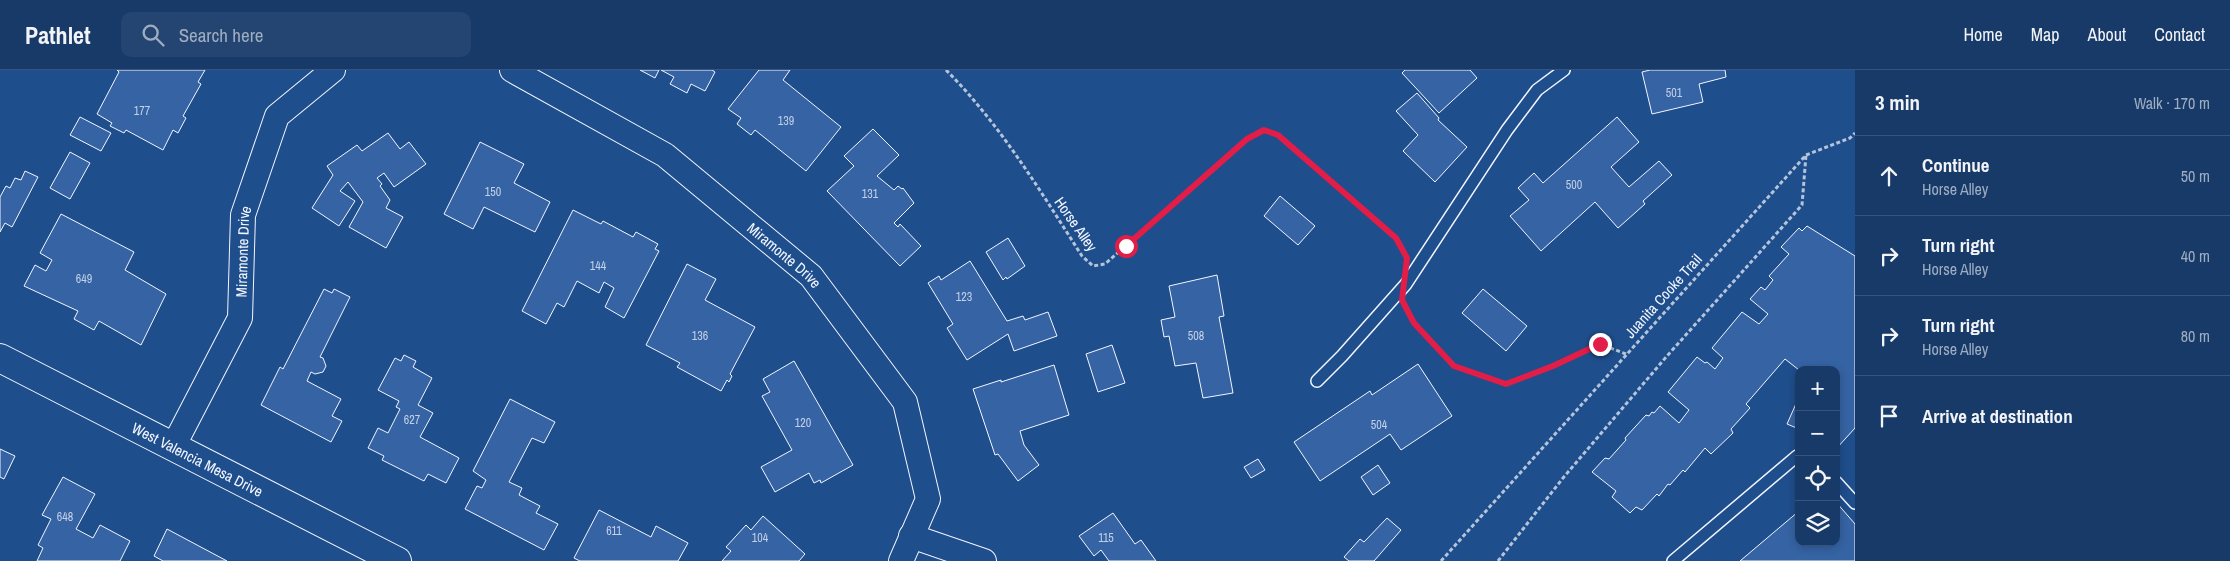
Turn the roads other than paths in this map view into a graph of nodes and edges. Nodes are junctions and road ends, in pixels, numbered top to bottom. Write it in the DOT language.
graph roads {
  1 [pos="334,70"];
  2 [pos="512,70"];
  3 [pos="1564,70"];
  4 [pos="0,358"];
  5 [pos="1317,381"];
  6 [pos="173,448"];
  7 [pos="1795,458"];
  8 [pos="1840,486"];
  9 [pos="1855,503"];
  10 [pos="911,536"];
  11 [pos="397,561"];
  12 [pos="901,561"];
  13 [pos="984,561"];
  14 [pos="1673,561"];
  1 -- 6 [label="street, Miramonte Drive"];
  2 -- 10 [label="street, Miramonte Drive"];
  3 -- 5 [label="lane"];
  4 -- 6 [label="street, West Valencia Mesa Drive"];
  6 -- 11 [label="street, West Valencia Mesa Drive"];
  7 -- 14 [label="lane"];
  8 -- 9 [label="lane"];
  10 -- 12 [label="street, Miramonte Drive"];
  10 -- 13 [label="street"];
}
